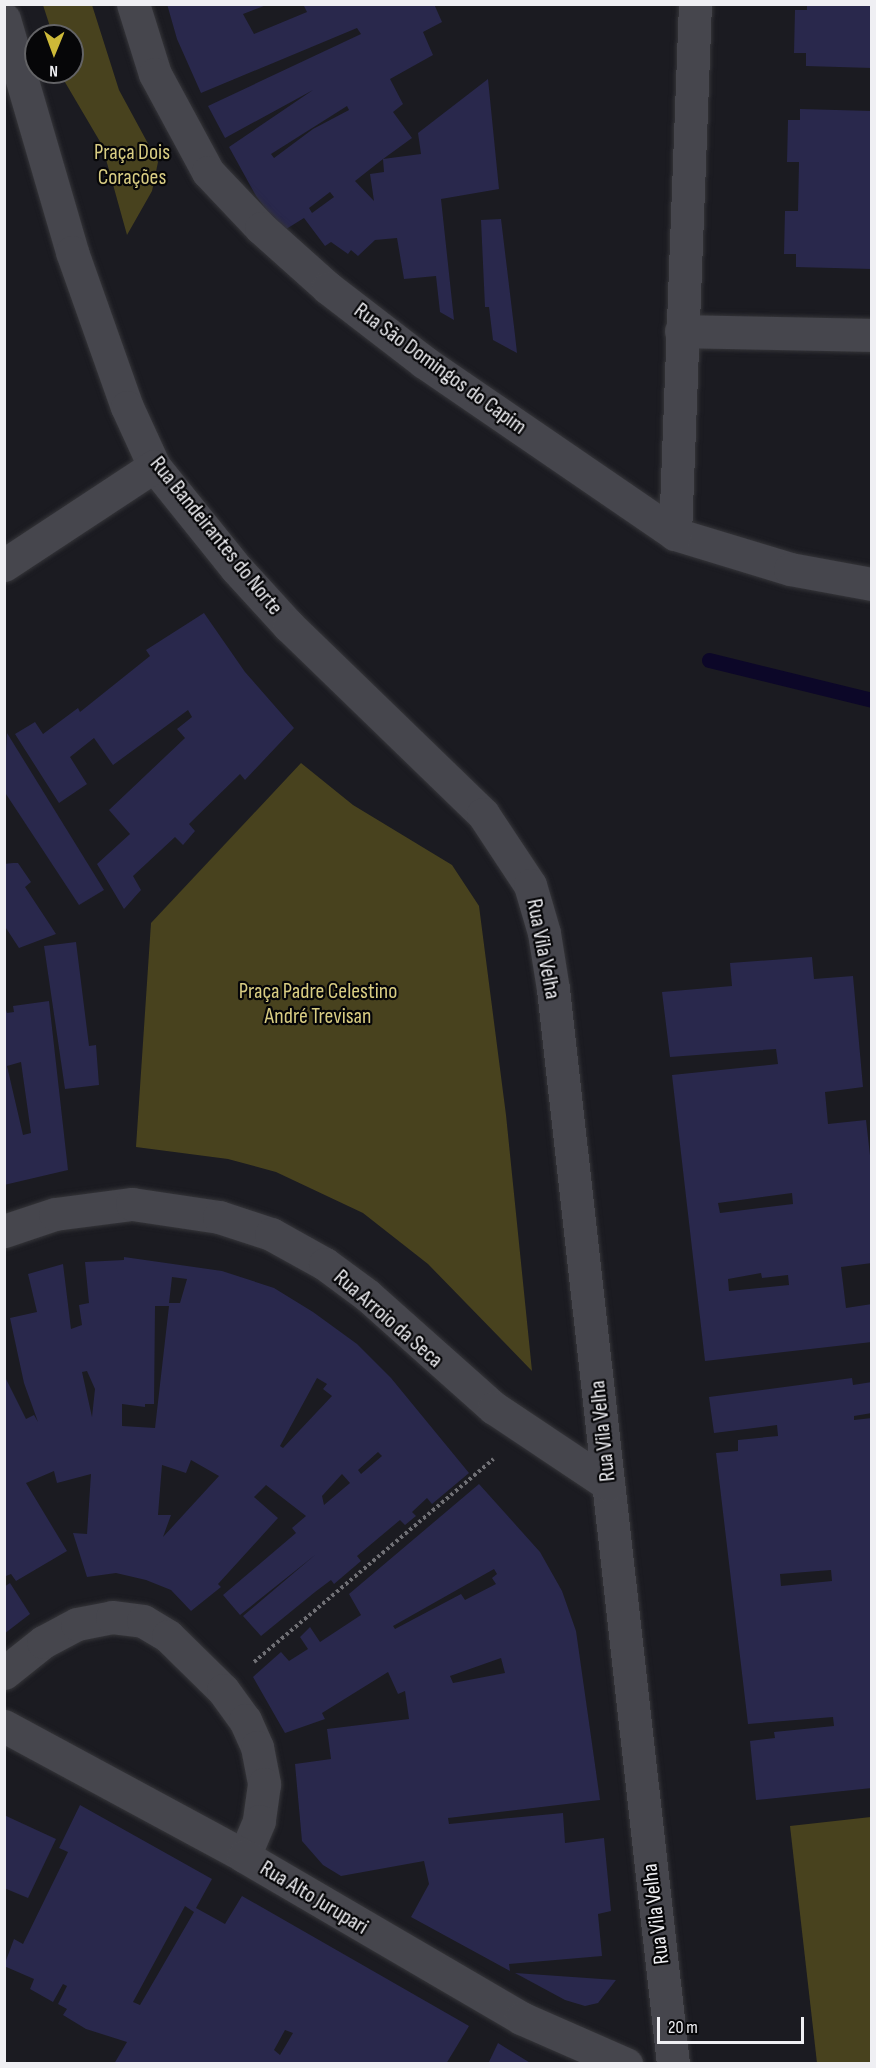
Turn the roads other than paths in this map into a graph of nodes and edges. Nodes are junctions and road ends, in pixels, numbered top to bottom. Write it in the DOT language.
graph roads {
  1 [pos="133,4"];
  2 [pos="695,4"];
  3 [pos="4,19"];
  4 [pos="681,331"];
  5 [pos="872,335"];
  6 [pos="154,466"];
  7 [pos="675,534"];
  8 [pos="4,565"];
  9 [pos="872,584"];
  10 [pos="483,814"];
  11 [pos="4,1231"];
  12 [pos="608,1484"];
  13 [pos="4,1673"];
  14 [pos="4,1726"];
  15 [pos="244,1856"];
  16 [pos="627,2064"];
  17 [pos="673,2064"];
  1 -- 7 [label="street, Rua São Domingos do Capim"];
  2 -- 4 [label="street"];
  3 -- 6 [label="street, Rua Bandeirantes do Norte"];
  4 -- 5 [label="street"];
  4 -- 7 [label="street"];
  6 -- 8 [label="street"];
  6 -- 10 [label="street, Rua Bandeirantes do Norte"];
  7 -- 9 [label="street, Rua São Domingos do Capim"];
  10 -- 12 [label="street, Rua Vila Velha"];
  11 -- 12 [label="street, Rua Arroio da Seca"];
  12 -- 17 [label="street, Rua Vila Velha"];
  13 -- 15 [label="street"];
  14 -- 15 [label="street, Rua Alto Jurupari"];
  15 -- 16 [label="street, Rua Alto Jurupari"];
}
